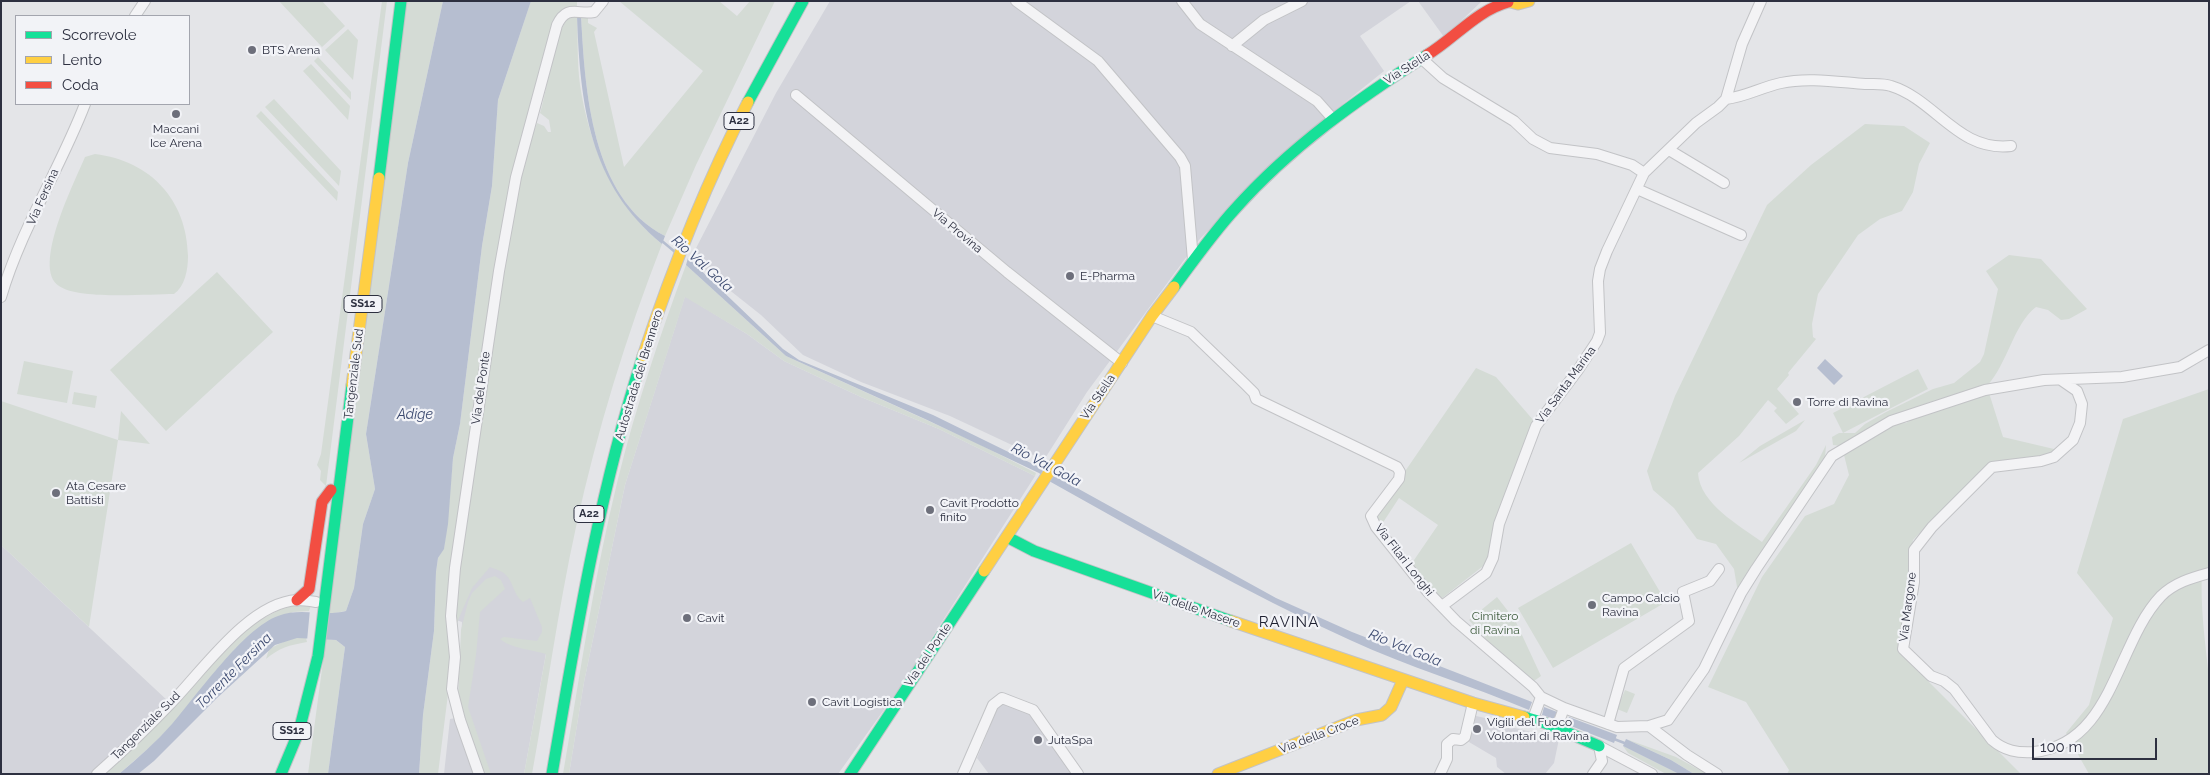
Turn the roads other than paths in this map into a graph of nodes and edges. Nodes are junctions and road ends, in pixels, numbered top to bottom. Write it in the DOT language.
graph roads {
  1 [pos="145,1"];
  2 [pos="392,1"];
  3 [pos="401,1"];
  4 [pos="603,1"];
  5 [pos="792,1"];
  6 [pos="804,1"];
  7 [pos="1016,1"];
  8 [pos="1182,1"];
  9 [pos="1302,1"];
  10 [pos="1486,1"];
  11 [pos="1529,1"];
  12 [pos="1507,2"];
  13 [pos="1759,5"];
  14 [pos="1480,14"];
  15 [pos="136,15"];
  16 [pos="1232,46"];
  17 [pos="1421,58"];
  18 [pos="796,95"];
  19 [pos="1726,99"];
  20 [pos="85,105"];
  21 [pos="1333,119"];
  22 [pos="2010,146"];
  23 [pos="1668,150"];
  24 [pos="1644,173"];
  25 [pos="1724,183"];
  26 [pos="1637,189"];
  27 [pos="1741,235"];
  28 [pos="678,242"];
  29 [pos="1193,260"];
  30 [pos="669,266"];
  31 [pos="2,293"];
  32 [pos="1152,316"];
  33 [pos="2209,350"];
  34 [pos="1122,363"];
  35 [pos="2062,380"];
  36 [pos="330,490"];
  37 [pos="1007,537"];
  38 [pos="1719,570"];
  39 [pos="2209,573"];
  40 [pos="297,600"];
  41 [pos="319,605"];
  42 [pos="1442,606"];
  43 [pos="1403,680"];
  44 [pos="308,687"];
  45 [pos="1474,703"];
  46 [pos="1537,708"];
  47 [pos="1561,718"];
  48 [pos="1608,724"];
  49 [pos="1648,726"];
  50 [pos="1599,746"];
  51 [pos="1602,762"];
  52 [pos="1238,771"];
  53 [pos="97,774"];
  54 [pos="274,774"];
  55 [pos="281,774"];
  56 [pos="479,774"];
  57 [pos="541,774"];
  58 [pos="552,774"];
  59 [pos="850,774"];
  60 [pos="963,774"];
  61 [pos="1078,774"];
  62 [pos="1218,774"];
  63 [pos="1440,774"];
  64 [pos="1593,774"];
  65 [pos="1607,774"];
  66 [pos="1652,774"];
  67 [pos="1717,774"];
  1 -- 15 [label="street"];
  2 -- 36 [label="main road, Tangenziale Sud / SS12"];
  3 -- 41 [label="main road, Tangenziale Sud / SS12"];
  4 -- 56 [label="street, Via del Ponte"];
  5 -- 28 [label="main road, Autostrada del Brennero / A22"];
  6 -- 28 [label="main road, Autostrada del Brennero / A22"];
  7 -- 29 [label="street"];
  8 -- 16 [label="street"];
  9 -- 16 [label="street"];
  10 -- 14 [label="main road, Via Stella"];
  11 -- 12 [label="main road, Via Stella"];
  12 -- 14 [label="main road, Via Stella"];
  13 -- 19 [label="street"];
  14 -- 17 [label="main road, Via Stella"];
  16 -- 21 [label="street"];
  17 -- 21 [label="main road, Via Stella"];
  17 -- 24 [label="street"];
  18 -- 34 [label="street, Via Provina"];
  19 -- 22 [label="street"];
  19 -- 23 [label="street, Via Santa Marina"];
  20 -- 31 [label="street, Via Fersina"];
  21 -- 29 [label="main road, Via Stella"];
  23 -- 24 [label="street, Via Santa Marina"];
  23 -- 25 [label="street"];
  24 -- 26 [label="street, Via Santa Marina"];
  26 -- 27 [label="street"];
  26 -- 42 [label="street, Via Santa Marina"];
  28 -- 30 [label="main road, Autostrada del Brennero / A22"];
  29 -- 32 [label="main road, Via Stella"];
  30 -- 57 [label="main road, Autostrada del Brennero / A22"];
  30 -- 58 [label="main road, Autostrada del Brennero / A22"];
  32 -- 34 [label="main road, Via Stella"];
  32 -- 42 [label="street, Via Filari Longhi"];
  33 -- 35 [label="street"];
  34 -- 37 [label="main road, Via Stella"];
  35 -- 39 [label="street, Via Margone"];
  35 -- 49 [label="street"];
  36 -- 40 [label="main road"];
  36 -- 41 [label="main road, Tangenziale Sud / SS12"];
  37 -- 43 [label="main road, Via delle Masere"];
  37 -- 59 [label="main road, Via del Ponte"];
  38 -- 48 [label="street"];
  40 -- 41 [label="street, Tangenziale Sud"];
  40 -- 53 [label="street, Tangenziale Sud"];
  41 -- 44 [label="main road, Tangenziale Sud / SS12"];
  42 -- 46 [label="street, Via Filari Longhi"];
  43 -- 45 [label="main road, Via delle Masere"];
  43 -- 52 [label="main road, Via della Croce"];
  44 -- 54 [label="main road, SS12"];
  44 -- 55 [label="main road, SS12"];
  45 -- 46 [label="main road, Via delle Masere"];
  45 -- 63 [label="street"];
  46 -- 47 [label="main road, Via delle Masere"];
  46 -- 47 [label="street, Via Filari Longhi"];
  47 -- 48 [label="street, Via Filari Longhi"];
  47 -- 50 [label="main road, Via delle Masere"];
  48 -- 49 [label="street, Via Filari Longhi"];
  49 -- 67 [label="street"];
  50 -- 51 [label="street"];
  50 -- 66 [label="street"];
  51 -- 64 [label="street"];
  51 -- 65 [label="street"];
  52 -- 62 [label="main road, Via della Croce"];
  60 -- 61 [label="street"];
}
